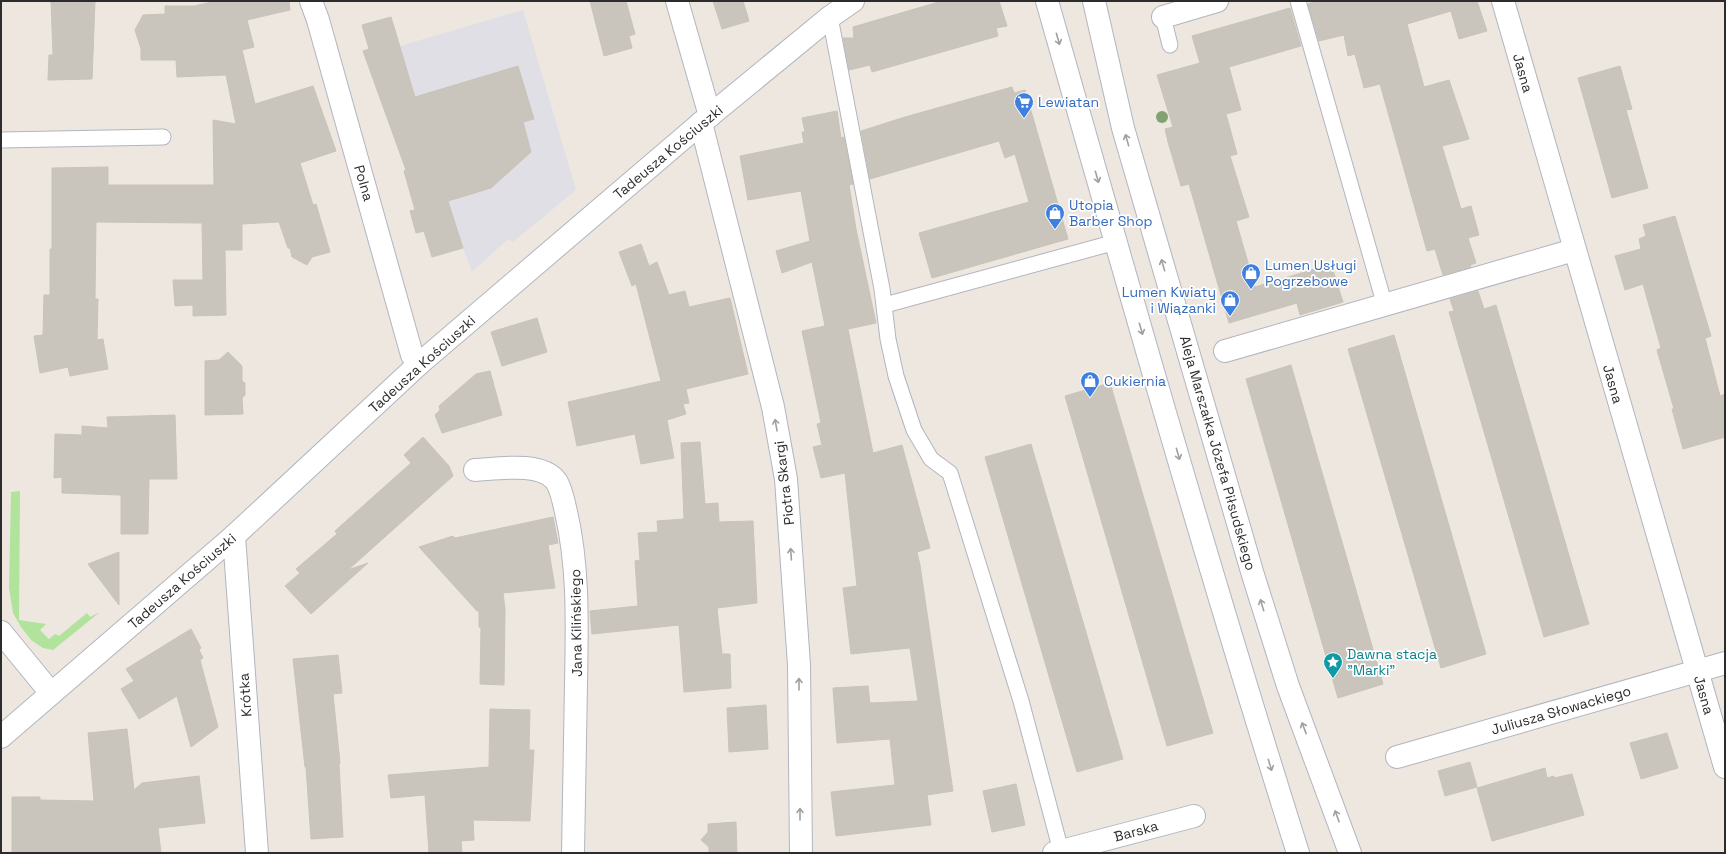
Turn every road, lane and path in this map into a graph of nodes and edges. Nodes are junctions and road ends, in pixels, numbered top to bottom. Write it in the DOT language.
graph roads {
  1 [pos="311,1"];
  2 [pos="677,1"];
  3 [pos="853,1"];
  4 [pos="1047,1"];
  5 [pos="1094,1"];
  6 [pos="1218,1"];
  7 [pos="1298,1"];
  8 [pos="1503,1"];
  9 [pos="830,17"];
  10 [pos="1163,17"];
  11 [pos="1170,45"];
  12 [pos="705,120"];
  13 [pos="163,137"];
  14 [pos="1,140"];
  15 [pos="1116,242"];
  16 [pos="1574,250"];
  17 [pos="885,305"];
  18 [pos="1385,306"];
  19 [pos="1225,351"];
  20 [pos="419,364"];
  21 [pos="474,470"];
  22 [pos="234,536"];
  23 [pos="1,632"];
  24 [pos="1725,663"];
  25 [pos="1696,671"];
  26 [pos="51,693"];
  27 [pos="1,737"];
  28 [pos="1397,757"];
  29 [pos="1725,767"];
  30 [pos="1194,816"];
  31 [pos="1058,852"];
  32 [pos="257,853"];
  33 [pos="574,853"];
  34 [pos="801,853"];
  35 [pos="1298,853"];
  36 [pos="1350,853"];
  1 -- 20 [label="street, Polna"];
  2 -- 12 [label="street, Piotra Skargi"];
  3 -- 9 [label="street, Tadeusza Kościuszki"];
  4 -- 15 [label="street, one-way"];
  36 -- 5 [label="street, Aleja Marszałka Józefa Piłsudskiego, one-way"];
  6 -- 10 [label="street"];
  7 -- 18 [label="lane"];
  8 -- 16 [label="street, Jasna"];
  9 -- 12 [label="street, Tadeusza Kościuszki"];
  9 -- 17 [label="lane"];
  10 -- 11 [label="lane"];
  12 -- 20 [label="street, Tadeusza Kościuszki"];
  34 -- 12 [label="street, Piotra Skargi, one-way"];
  13 -- 14 [label="lane"];
  15 -- 17 [label="lane"];
  15 -- 35 [label="street, one-way"];
  16 -- 18 [label="street"];
  16 -- 25 [label="street, Jasna"];
  17 -- 31 [label="lane"];
  18 -- 19 [label="street"];
  20 -- 22 [label="street, Tadeusza Kościuszki"];
  21 -- 33 [label="street, Jana Kilińskiego"];
  22 -- 26 [label="street, Tadeusza Kościuszki"];
  22 -- 32 [label="street, Krótka"];
  23 -- 26 [label="street"];
  24 -- 25 [label="street, Juliusza Słowackiego"];
  25 -- 28 [label="street, Juliusza Słowackiego"];
  25 -- 29 [label="street, Jasna"];
  26 -- 27 [label="street, Tadeusza Kościuszki"];
  30 -- 31 [label="street, Barska"];
}
